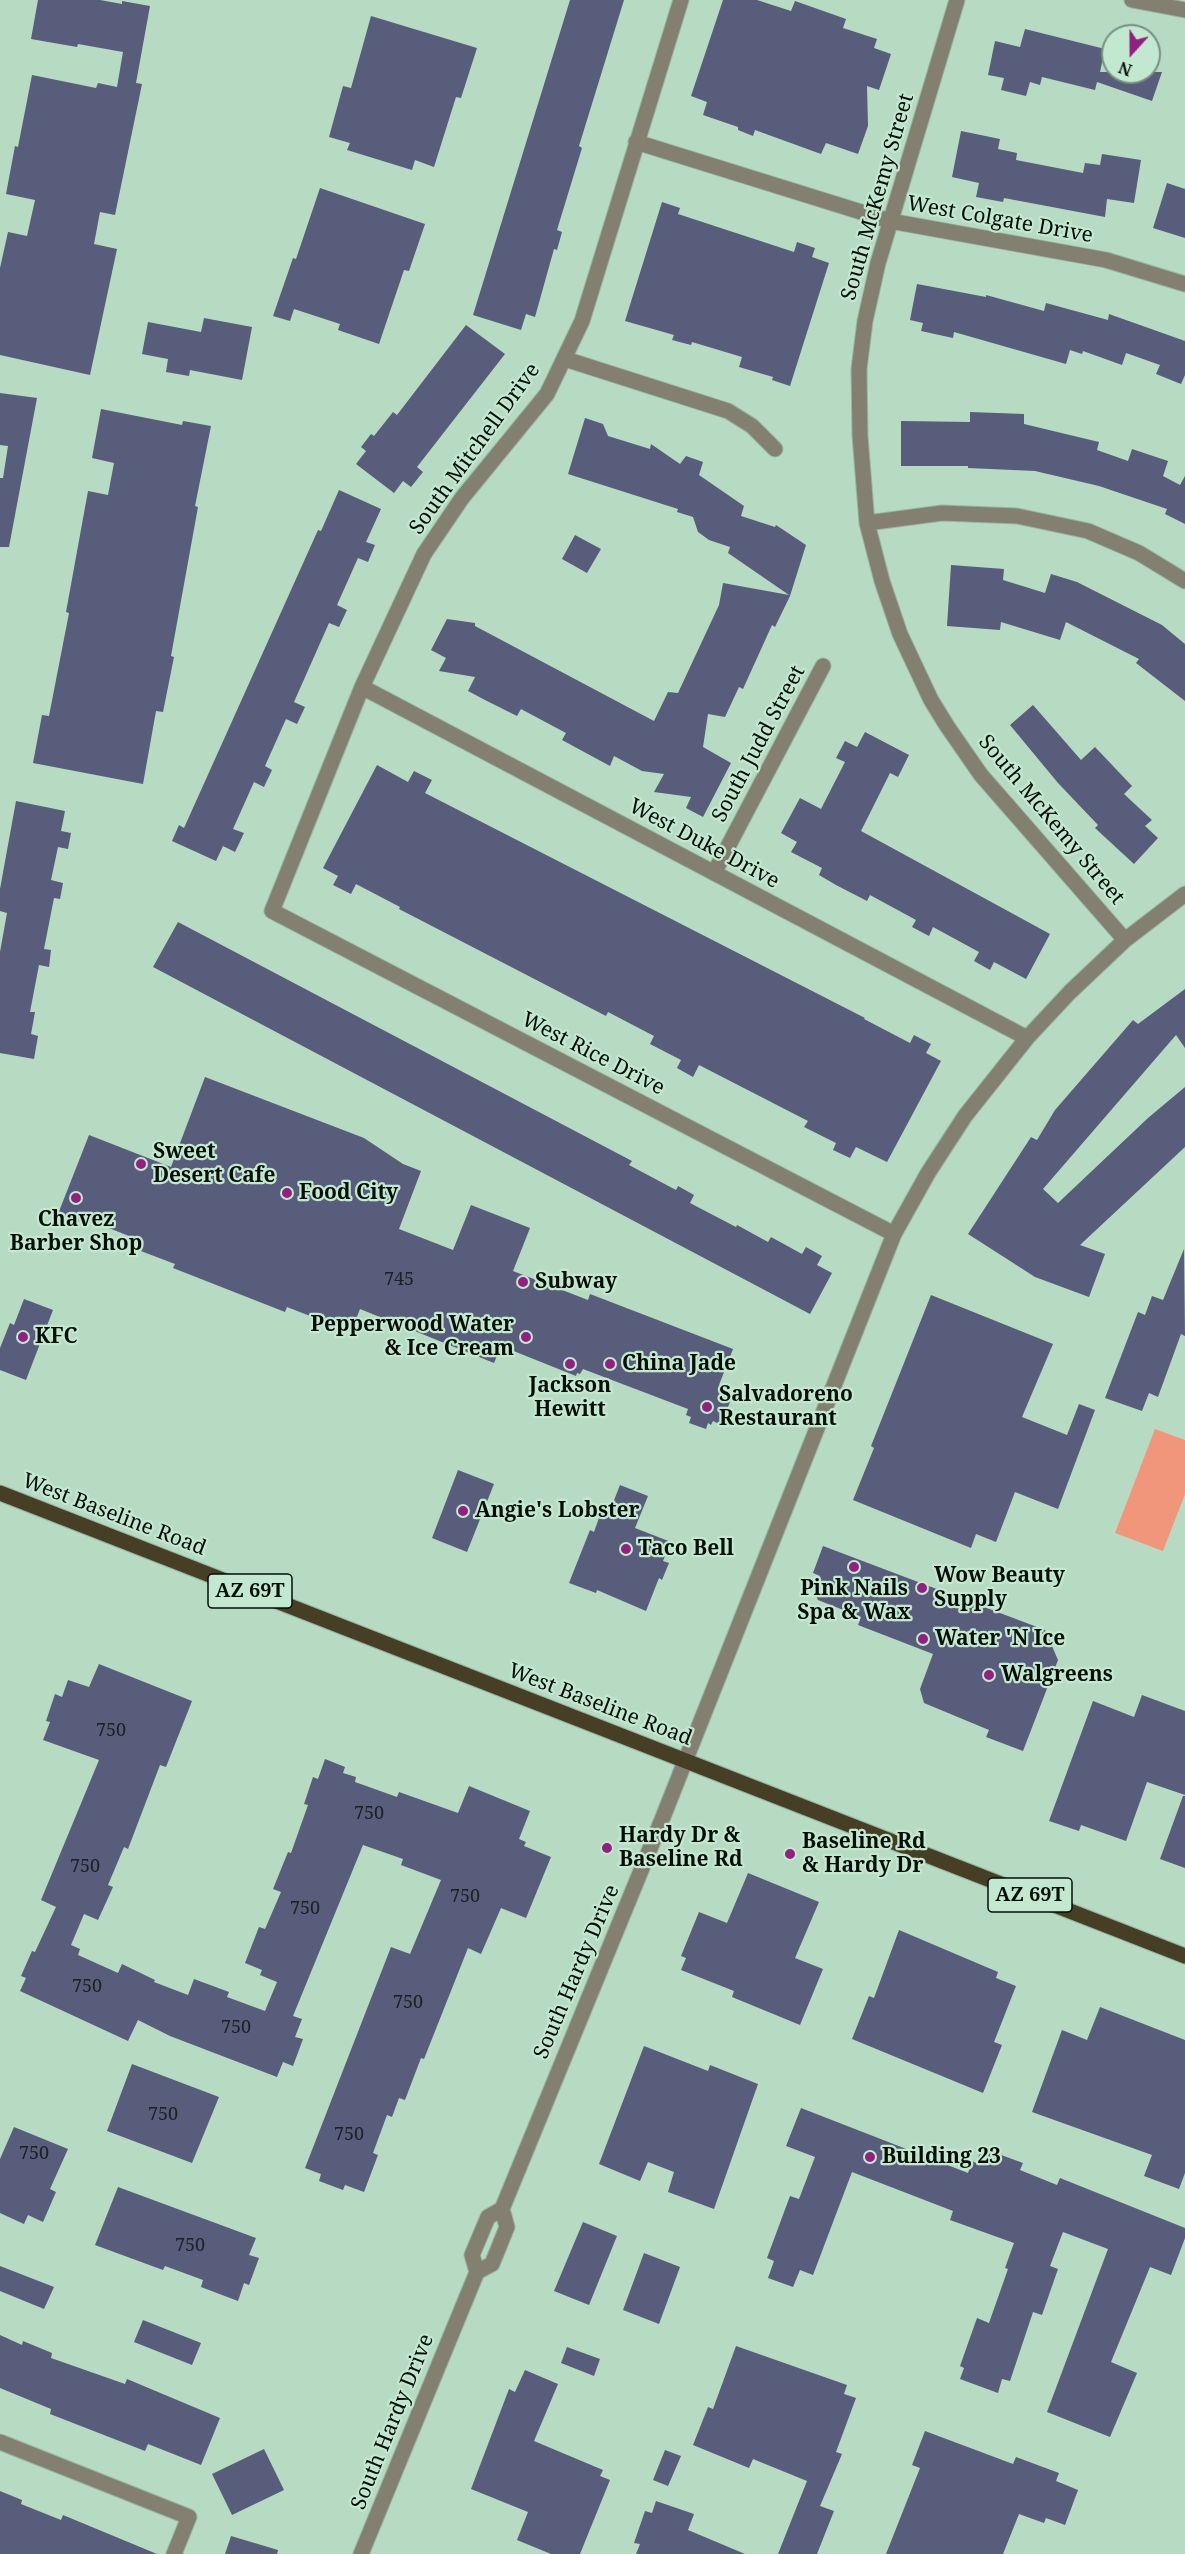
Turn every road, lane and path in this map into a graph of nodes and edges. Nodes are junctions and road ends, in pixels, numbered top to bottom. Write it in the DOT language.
graph roads {
  1 [pos="681,0"];
  2 [pos="957,0"];
  3 [pos="1132,0"];
  4 [pos="1185,10"];
  5 [pos="636,142"];
  6 [pos="890,221"];
  7 [pos="1185,284"];
  8 [pos="565,358"];
  9 [pos="775,449"];
  10 [pos="867,523"];
  11 [pos="1185,581"];
  12 [pos="824,666"];
  13 [pos="362,687"];
  14 [pos="714,873"];
  15 [pos="1185,894"];
  16 [pos="272,911"];
  17 [pos="1125,940"];
  18 [pos="1028,1038"];
  19 [pos="894,1234"];
  20 [pos="0,1493"];
  21 [pos="685,1761"];
  22 [pos="1185,1956"];
  23 [pos="502,2210"];
  24 [pos="477,2272"];
  25 [pos="0,2442"];
  26 [pos="174,2554"];
  27 [pos="361,2554"];
  1 -- 5 [label="street, South Mitchell Drive"];
  2 -- 6 [label="street, South McKemy Street"];
  3 -- 4 [label="street"];
  5 -- 6 [label="street, West Colgate Drive"];
  5 -- 8 [label="street, South Mitchell Drive"];
  6 -- 7 [label="street, West Colgate Drive"];
  6 -- 10 [label="street, South McKemy Street"];
  8 -- 9 [label="street"];
  8 -- 13 [label="street, South Mitchell Drive"];
  10 -- 11 [label="street"];
  10 -- 17 [label="street, South McKemy Street"];
  12 -- 14 [label="street, South Judd Street"];
  13 -- 14 [label="street, West Duke Drive"];
  13 -- 16 [label="street, South Mitchell Drive"];
  14 -- 18 [label="street, West Duke Drive"];
  15 -- 17 [label="street, South Hardy Drive"];
  16 -- 19 [label="street, West Rice Drive"];
  17 -- 18 [label="street, South Hardy Drive"];
  18 -- 19 [label="street, South Hardy Drive"];
  19 -- 21 [label="street, South Hardy Drive"];
  20 -- 21 [label="main road, West Baseline Road / AZ 69T"];
  21 -- 22 [label="main road, West Baseline Road / AZ 69T"];
  21 -- 23 [label="street, South Hardy Drive"];
  23 -- 24 [label="street, South Hardy Drive"];
  23 -- 24 [label="street, South Hardy Drive"];
  24 -- 27 [label="street, South Hardy Drive"];
  25 -- 26 [label="street"];
}
